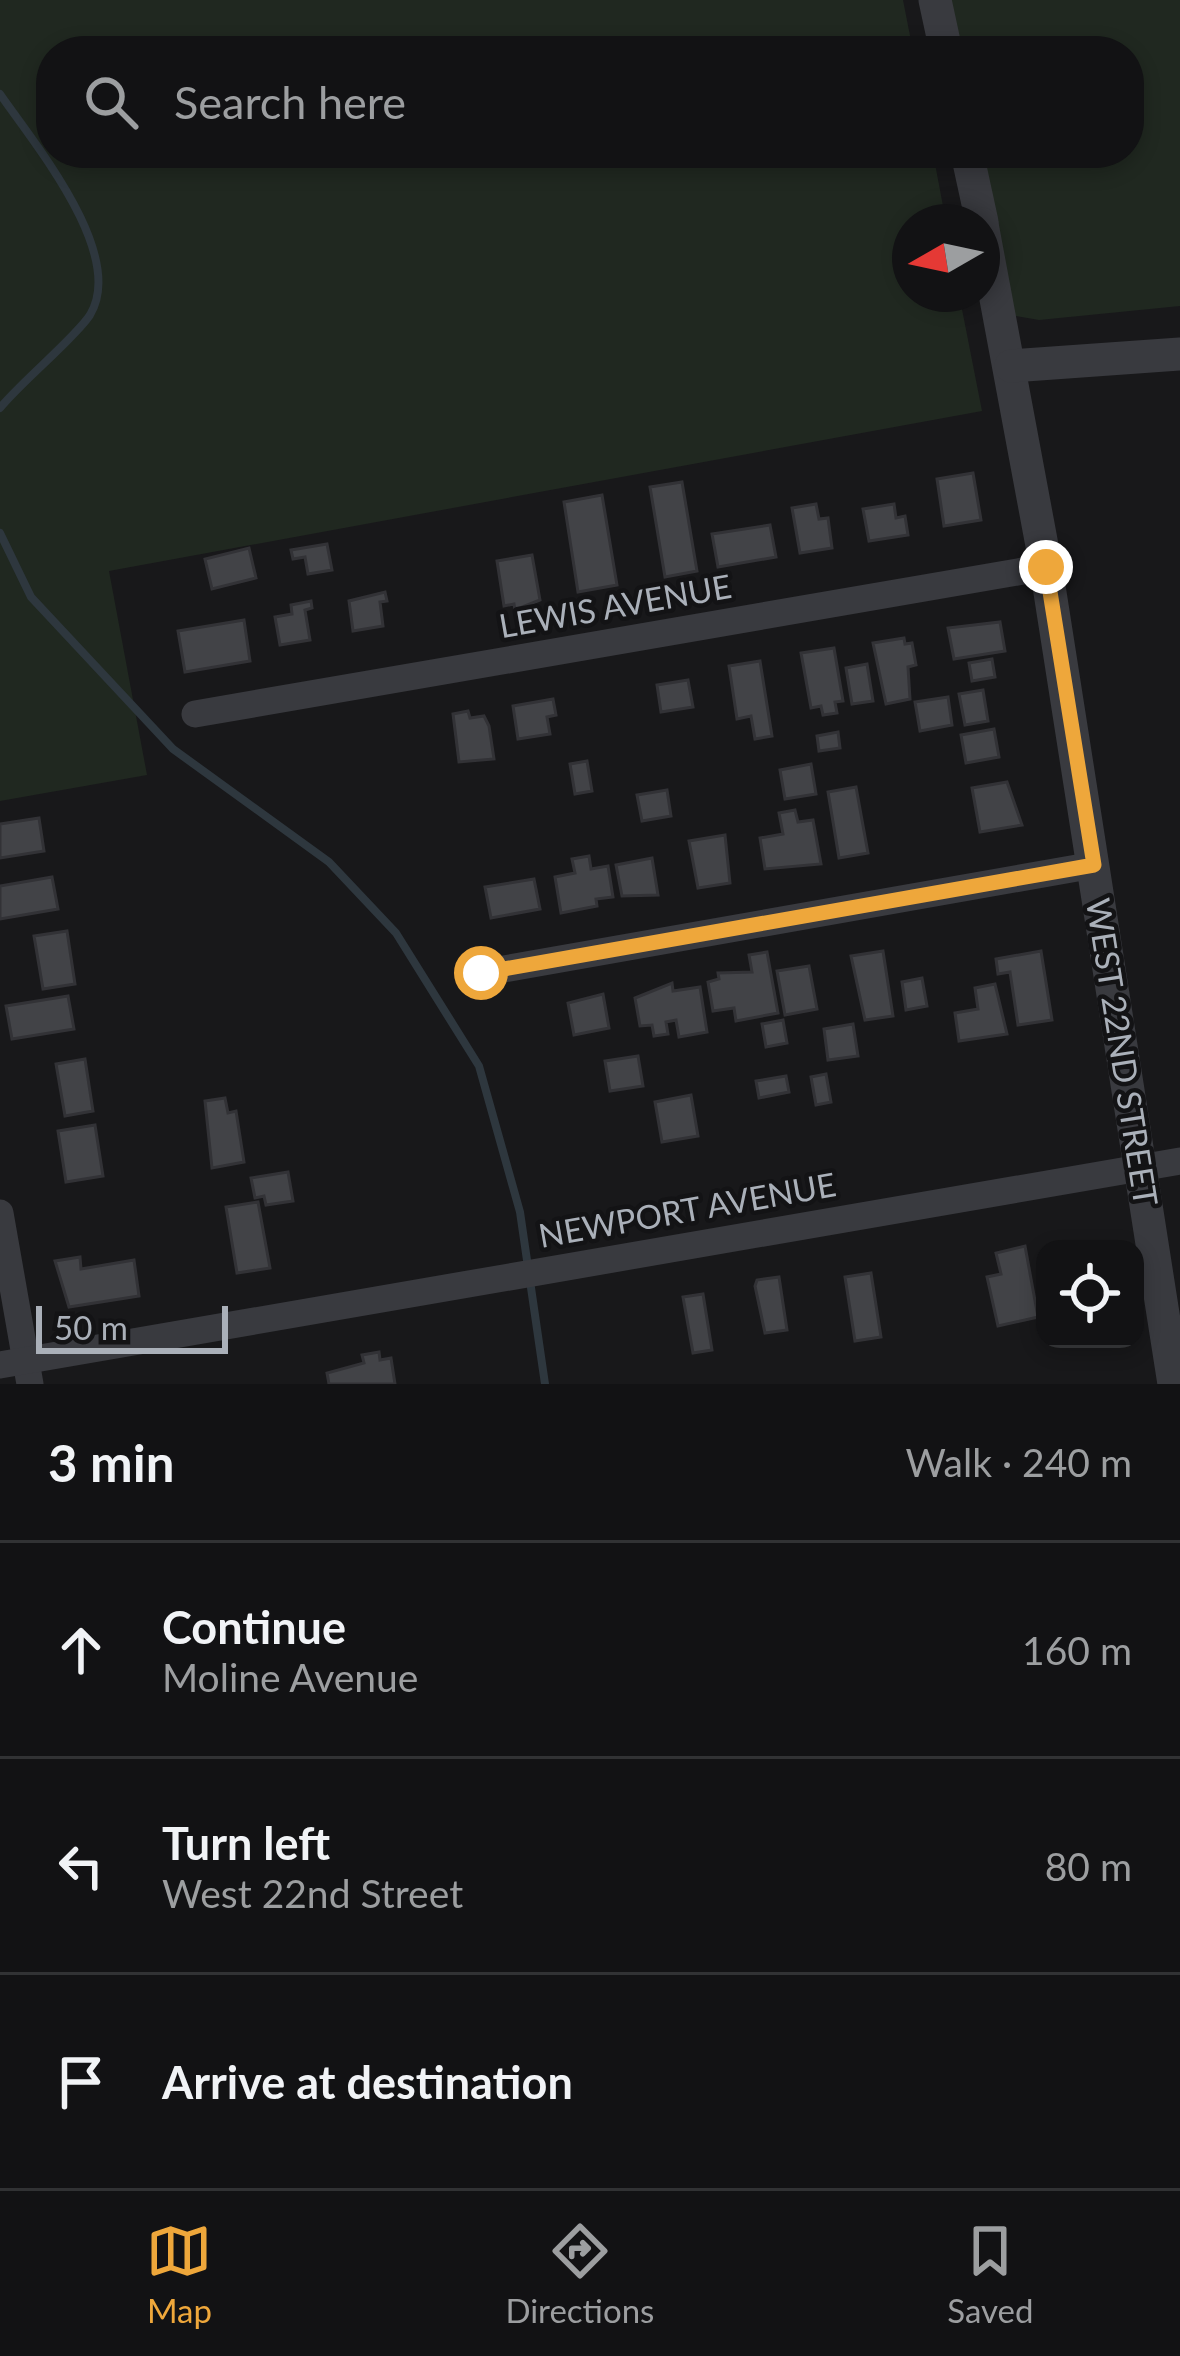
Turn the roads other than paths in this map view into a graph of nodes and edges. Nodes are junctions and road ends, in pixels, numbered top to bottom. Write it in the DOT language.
graph roads {
  1 [pos="935,0"];
  2 [pos="943,36"];
  3 [pos="970,168"];
  4 [pos="978,204"];
  5 [pos="1000,309"];
  6 [pos="1180,354"];
  7 [pos="1012,366"];
  8 [pos="1046,567"];
  9 [pos="196,714"];
  10 [pos="1094,865"];
  11 [pos="481,973"];
  12 [pos="1180,1161"];
  13 [pos="1141,1168"];
  14 [pos="0,1213"];
  15 [pos="19,1370"];
  16 [pos="1174,1384"];
  1 -- 2 [label="street"];
  3 -- 4 [label="street, WEST 22ND STREET"];
  5 -- 7 [label="street, WEST 22ND STREET"];
  6 -- 7 [label="street"];
  7 -- 8 [label="street, WEST 22ND STREET"];
  8 -- 9 [label="street, LEWIS AVENUE"];
  8 -- 10 [label="street, WEST 22ND STREET"];
  10 -- 11 [label="street"];
  10 -- 13 [label="street, WEST 22ND STREET"];
  12 -- 13 [label="street, NEWPORT AVENUE"];
  13 -- 15 [label="street, NEWPORT AVENUE"];
  13 -- 16 [label="street, WEST 22ND STREET"];
  14 -- 15 [label="street"];
}
